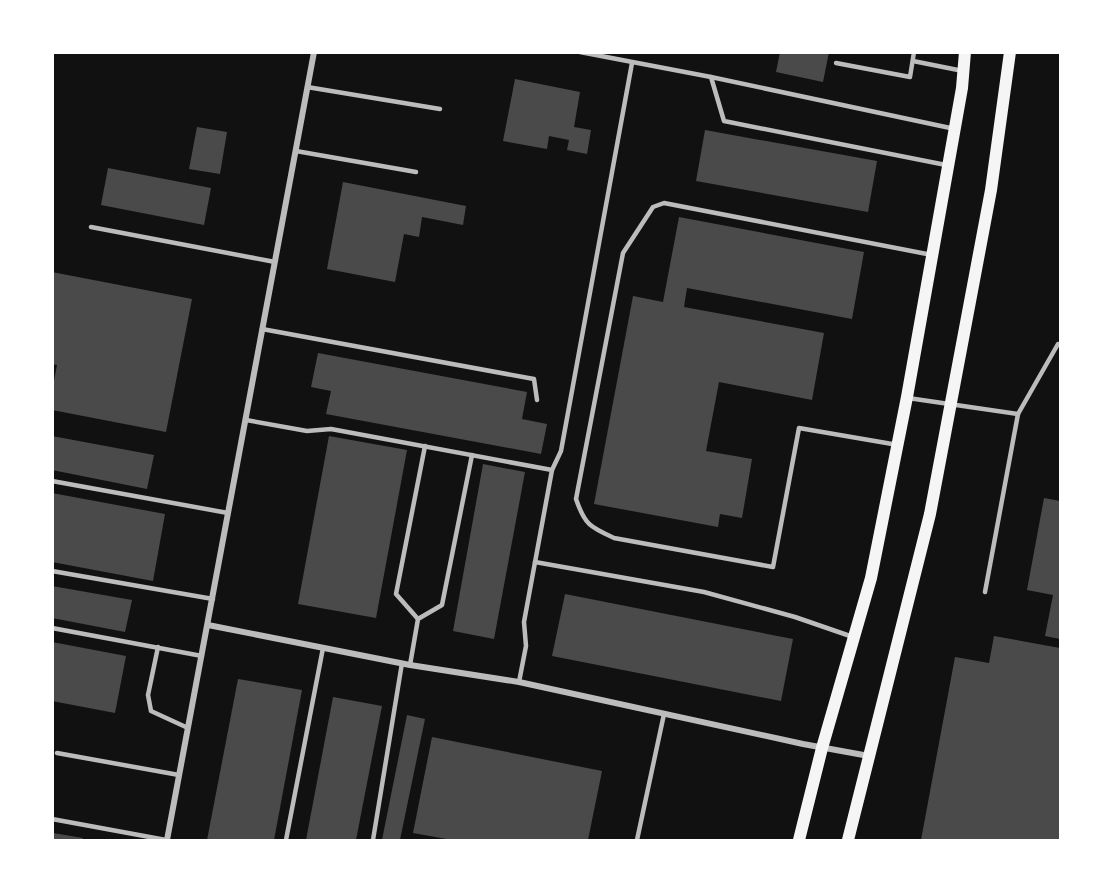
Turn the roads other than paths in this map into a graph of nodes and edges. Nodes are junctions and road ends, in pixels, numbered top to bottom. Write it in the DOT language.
graph roads {
  1 [pos="314,52"];
  2 [pos="580,52"];
  3 [pos="914,52"];
  4 [pos="965,52"];
  5 [pos="1010,52"];
  6 [pos="913,61"];
  7 [pos="632,63"];
  8 [pos="836,63"];
  9 [pos="963,71"];
  10 [pos="711,77"];
  11 [pos="307,87"];
  12 [pos="440,109"];
  13 [pos="955,129"];
  14 [pos="296,151"];
  15 [pos="948,165"];
  16 [pos="416,172"];
  17 [pos="91,227"];
  18 [pos="932,255"];
  19 [pos="275,262"];
  20 [pos="262,329"];
  21 [pos="1058,344"];
  22 [pos="907,398"];
  23 [pos="537,400"];
  24 [pos="951,404"];
  25 [pos="1018,414"];
  26 [pos="246,420"];
  27 [pos="898,445"];
  28 [pos="425,446"];
  29 [pos="472,455"];
  30 [pos="552,470"];
  31 [pos="52,481"];
  32 [pos="228,513"];
  33 [pos="535,562"];
  34 [pos="52,571"];
  35 [pos="985,592"];
  36 [pos="213,599"];
  37 [pos="418,619"];
  38 [pos="208,625"];
  39 [pos="52,628"];
  40 [pos="854,638"];
  41 [pos="159,647"];
  42 [pos="323,648"];
  43 [pos="202,656"];
  44 [pos="402,663"];
  45 [pos="410,665"];
  46 [pos="519,682"];
  47 [pos="664,714"];
  48 [pos="188,728"];
  49 [pos="822,748"];
  50 [pos="57,753"];
  51 [pos="869,756"];
  52 [pos="179,775"];
  53 [pos="52,819"];
  54 [pos="166,840"];
  55 [pos="286,840"];
  56 [pos="373,840"];
  57 [pos="637,840"];
  58 [pos="799,840"];
  59 [pos="848,840"];
  1 -- 11 [label="street"];
  2 -- 7 [label="lane"];
  3 -- 6 [label="lane"];
  4 -- 9 [label="main road"];
  5 -- 24 [label="main road"];
  6 -- 8 [label="lane"];
  6 -- 9 [label="lane"];
  7 -- 10 [label="lane"];
  7 -- 30 [label="lane"];
  9 -- 13 [label="main road"];
  10 -- 13 [label="lane"];
  10 -- 15 [label="lane"];
  11 -- 12 [label="lane"];
  11 -- 14 [label="street"];
  13 -- 15 [label="main road"];
  14 -- 16 [label="lane"];
  14 -- 19 [label="street"];
  15 -- 18 [label="main road"];
  17 -- 19 [label="lane"];
  18 -- 22 [label="main road"];
  18 -- 27 [label="lane"];
  19 -- 20 [label="street"];
  20 -- 23 [label="lane"];
  20 -- 26 [label="street"];
  21 -- 25 [label="lane"];
  22 -- 24 [label="lane"];
  22 -- 27 [label="main road"];
  24 -- 25 [label="lane"];
  24 -- 51 [label="main road"];
  25 -- 35 [label="lane"];
  26 -- 28 [label="lane"];
  26 -- 32 [label="street"];
  27 -- 40 [label="main road"];
  28 -- 29 [label="lane"];
  28 -- 37 [label="lane"];
  29 -- 30 [label="lane"];
  29 -- 37 [label="lane"];
  30 -- 33 [label="lane"];
  31 -- 32 [label="lane"];
  32 -- 36 [label="street"];
  33 -- 40 [label="lane"];
  33 -- 46 [label="lane"];
  34 -- 36 [label="lane"];
  36 -- 38 [label="street"];
  37 -- 45 [label="lane"];
  38 -- 42 [label="street"];
  38 -- 43 [label="street"];
  39 -- 41 [label="lane"];
  40 -- 49 [label="main road"];
  41 -- 43 [label="lane"];
  41 -- 48 [label="lane"];
  42 -- 44 [label="street"];
  42 -- 55 [label="lane"];
  43 -- 48 [label="street"];
  44 -- 45 [label="street"];
  44 -- 56 [label="lane"];
  45 -- 46 [label="street"];
  46 -- 47 [label="street"];
  47 -- 49 [label="street"];
  47 -- 57 [label="lane"];
  48 -- 52 [label="street"];
  49 -- 51 [label="street"];
  49 -- 58 [label="main road"];
  50 -- 52 [label="lane"];
  51 -- 59 [label="main road"];
  52 -- 54 [label="street"];
  53 -- 54 [label="lane"];
}
